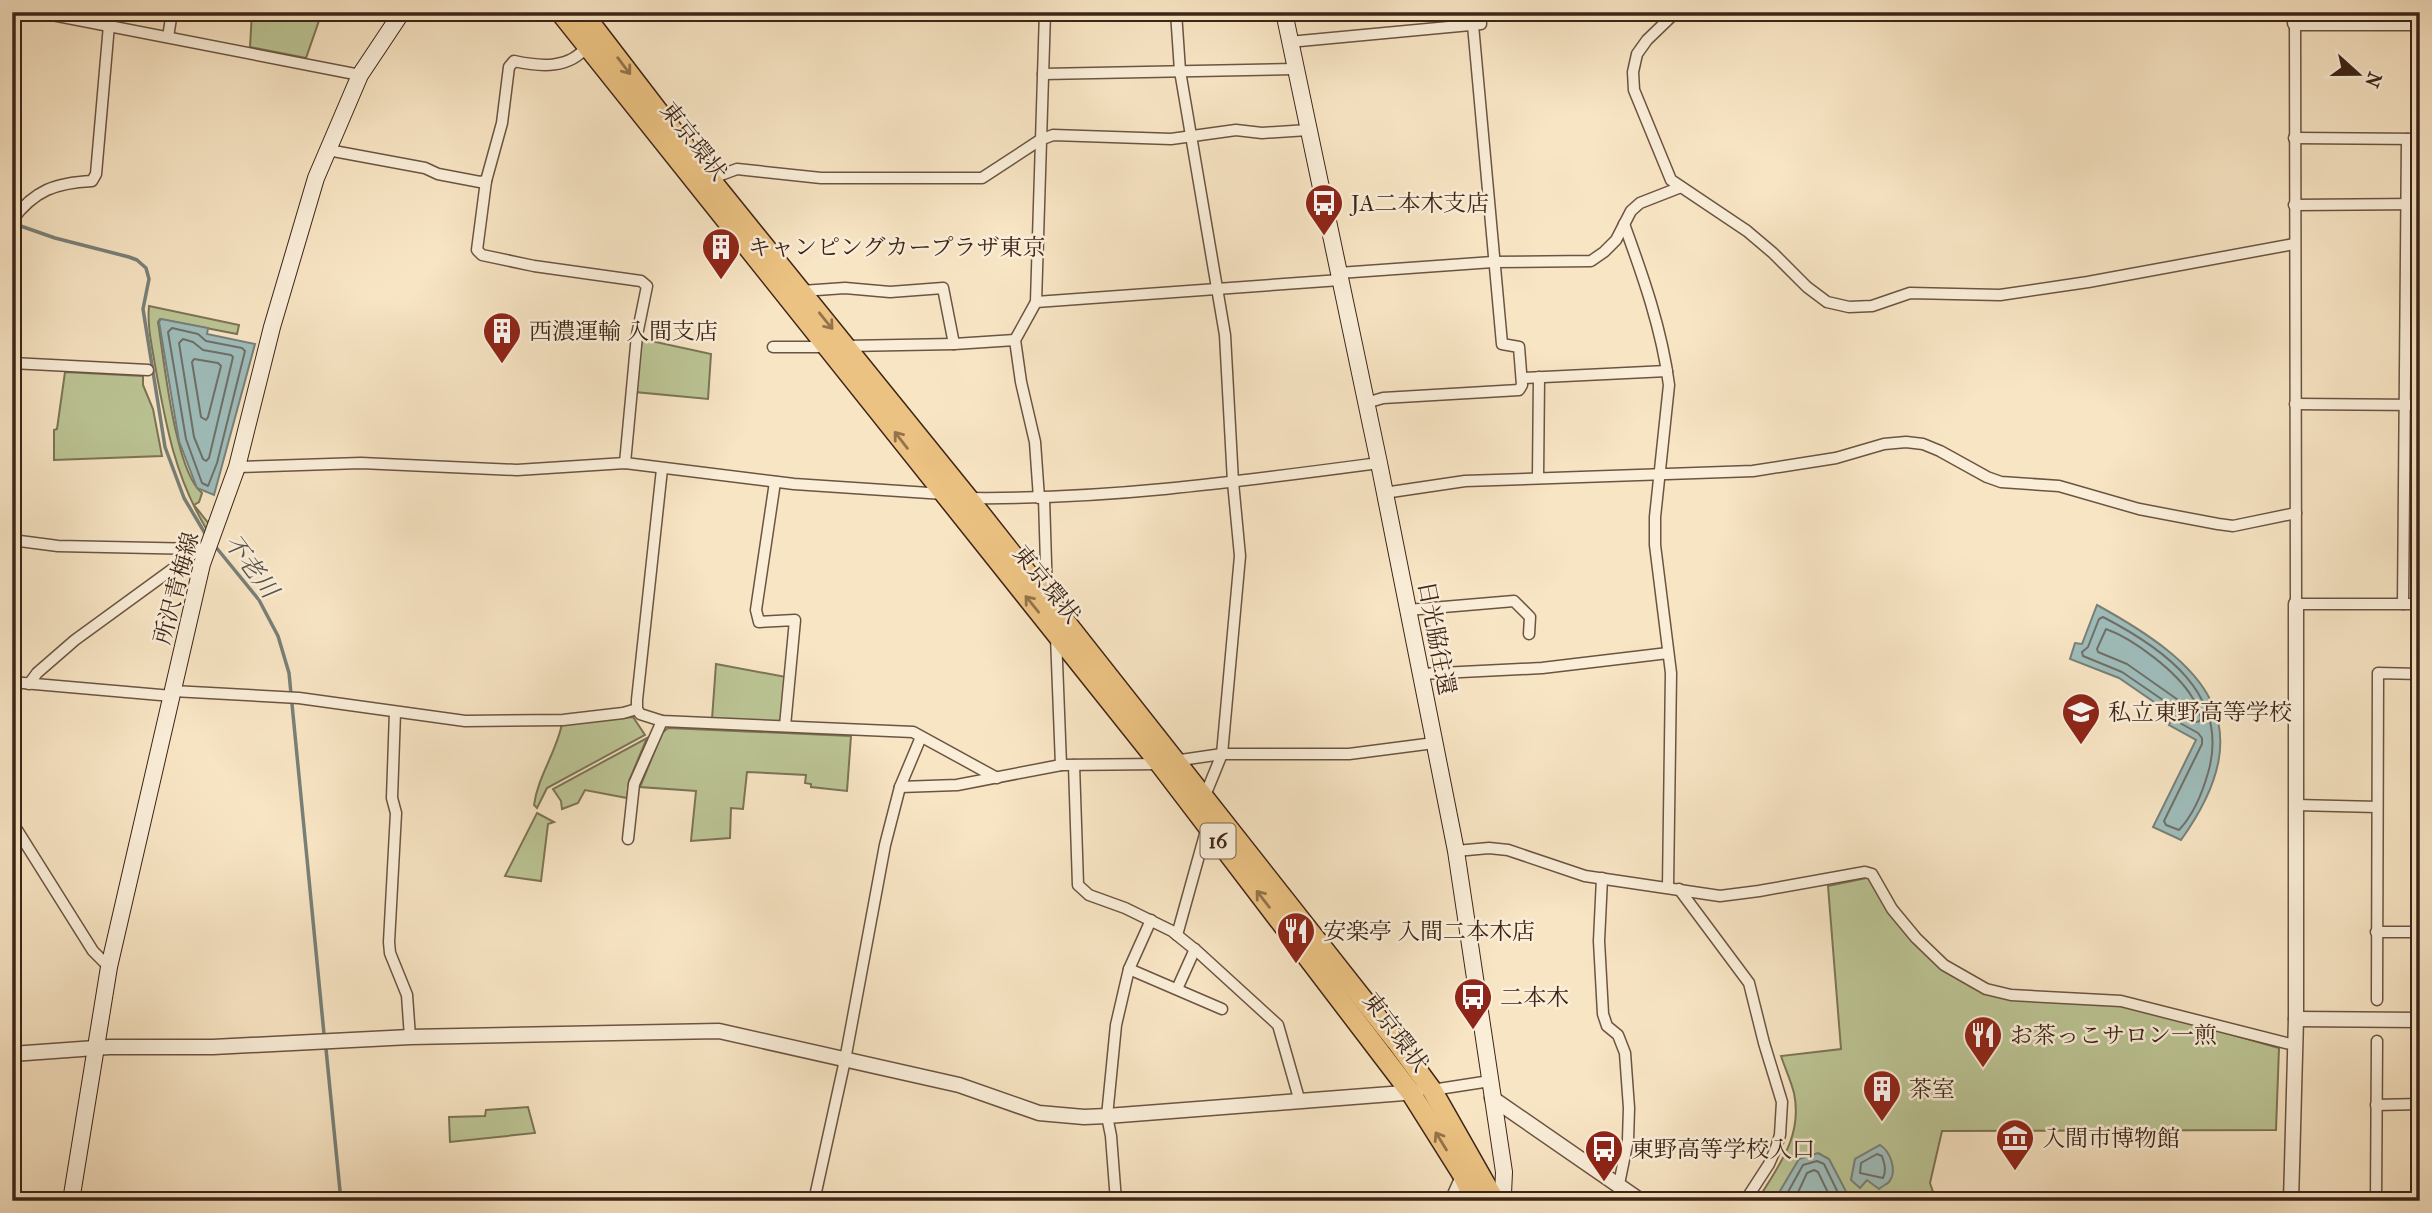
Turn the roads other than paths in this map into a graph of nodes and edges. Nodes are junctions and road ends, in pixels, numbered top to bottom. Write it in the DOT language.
graph roads {
  1 [pos="37,12"];
  2 [pos="172,12"];
  3 [pos="402,12"];
  4 [pos="561,12"];
  5 [pos="582,12"];
  6 [pos="1045,12"];
  7 [pos="1176,12"];
  8 [pos="1222,12"];
  9 [pos="1480,12"];
  10 [pos="1676,12"];
  11 [pos="1284,13"];
  12 [pos="2295,17"];
  13 [pos="2420,23"];
  14 [pos="109,25"];
  15 [pos="1474,25"];
  16 [pos="168,37"];
  17 [pos="1289,42"];
  18 [pos="587,46"];
  19 [pos="1295,69"];
  20 [pos="1180,71"];
  21 [pos="1042,74"];
  22 [pos="360,75"];
  23 [pos="1308,130"];
  24 [pos="1191,137"];
  25 [pos="2294,138"];
  26 [pos="2407,139"];
  27 [pos="2420,139"];
  28 [pos="1040,140"];
  29 [pos="328,150"];
  30 [pos="710,179"];
  31 [pos="486,181"];
  32 [pos="1681,187"];
  33 [pos="2406,204"];
  34 [pos="2420,204"];
  35 [pos="2294,205"];
  36 [pos="14,218"];
  37 [pos="1623,224"];
  38 [pos="2294,244"];
  39 [pos="1493,262"];
  40 [pos="1340,277"];
  41 [pos="1218,288"];
  42 [pos="802,291"];
  43 [pos="1036,302"];
  44 [pos="1015,340"];
  45 [pos="954,344"];
  46 [pos="837,346"];
  47 [pos="773,347"];
  48 [pos="12,363"];
  49 [pos="148,370"];
  50 [pos="1667,371"];
  51 [pos="1539,377"];
  52 [pos="1521,378"];
  53 [pos="1366,403"];
  54 [pos="2295,404"];
  55 [pos="2405,405"];
  56 [pos="2420,405"];
  57 [pos="625,463"];
  58 [pos="1379,463"];
  59 [pos="237,467"];
  60 [pos="662,469"];
  61 [pos="1661,474"];
  62 [pos="1538,477"];
  63 [pos="775,482"];
  64 [pos="1233,482"];
  65 [pos="1384,493"];
  66 [pos="943,494"];
  67 [pos="968,498"];
  68 [pos="1042,498"];
  69 [pos="2296,513"];
  70 [pos="12,540"];
  71 [pos="207,544"];
  72 [pos="1047,599"];
  73 [pos="2297,604"];
  74 [pos="2403,604"];
  75 [pos="2420,604"];
  76 [pos="1408,610"];
  77 [pos="1056,634"];
  78 [pos="1529,634"];
  79 [pos="1668,653"];
  80 [pos="1421,674"];
  81 [pos="2420,674"];
  82 [pos="12,682"];
  83 [pos="29,684"];
  84 [pos="173,693"];
  85 [pos="637,709"];
  86 [pos="395,712"];
  87 [pos="662,721"];
  88 [pos="785,726"];
  89 [pos="920,737"];
  90 [pos="1434,743"];
  91 [pos="1222,754"];
  92 [pos="1167,762"];
  93 [pos="1061,765"];
  94 [pos="1074,765"];
  95 [pos="997,778"];
  96 [pos="900,787"];
  97 [pos="1204,798"];
  98 [pos="2296,805"];
  99 [pos="2377,807"];
  100 [pos="12,822"];
  101 [pos="1206,827"];
  102 [pos="628,839"];
  103 [pos="1456,851"];
  104 [pos="1602,878"];
  105 [pos="1674,888"];
  106 [pos="1151,920"];
  107 [pos="2376,932"];
  108 [pos="2420,932"];
  109 [pos="1177,935"];
  110 [pos="1195,949"];
  111 [pos="109,967"];
  112 [pos="1129,969"];
  113 [pos="1177,989"];
  114 [pos="2377,1000"];
  115 [pos="1222,1009"];
  116 [pos="2296,1019"];
  117 [pos="2420,1020"];
  118 [pos="410,1037"];
  119 [pos="2377,1041"];
  120 [pos="2294,1045"];
  121 [pos="94,1048"];
  122 [pos="12,1054"];
  123 [pos="845,1060"];
  124 [pos="1432,1090"];
  125 [pos="1491,1090"];
  126 [pos="1411,1093"];
  127 [pos="1300,1102"];
  128 [pos="2420,1104"];
  129 [pos="2376,1105"];
  130 [pos="1107,1116"];
  131 [pos="1462,1174"];
  132 [pos="1619,1184"];
  133 [pos="71,1201"];
  134 [pos="814,1201"];
  135 [pos="1116,1201"];
  136 [pos="1450,1201"];
  137 [pos="1475,1201"];
  138 [pos="1498,1201"];
  139 [pos="1641,1201"];
  140 [pos="1745,1201"];
  141 [pos="2291,1201"];
  142 [pos="2346,1201"];
  143 [pos="2376,1201"];
  144 [pos="2406,1201"];
  1 -- 14 [label="street"];
  2 -- 16 [label="street"];
  3 -- 22 [label="main road, 所沢青梅線"];
  4 -- 18 [label="highway, 東京環状 / 16"];
  5 -- 30 [label="highway, 東京環状 / 16, one-way"];
  6 -- 21 [label="street"];
  7 -- 20 [label="street"];
  8 -- 11 [label="street"];
  9 -- 15 [label="street"];
  10 -- 32 [label="street"];
  11 -- 17 [label="main road, 日光脇往還"];
  12 -- 13 [label="street"];
  12 -- 25 [label="street"];
  14 -- 16 [label="street"];
  14 -- 36 [label="street"];
  15 -- 17 [label="street"];
  15 -- 39 [label="street"];
  16 -- 22 [label="street"];
  17 -- 19 [label="main road, 日光脇往還"];
  18 -- 31 [label="street"];
  18 -- 46 [label="highway, 東京環状 / 16"];
  19 -- 20 [label="street"];
  19 -- 23 [label="main road, 日光脇往還"];
  20 -- 21 [label="street"];
  20 -- 24 [label="street"];
  21 -- 28 [label="street"];
  22 -- 29 [label="main road, 所沢青梅線"];
  23 -- 24 [label="street"];
  23 -- 40 [label="main road, 日光脇往還"];
  24 -- 28 [label="street"];
  24 -- 41 [label="street"];
  25 -- 26 [label="street"];
  25 -- 35 [label="street"];
  26 -- 27 [label="street"];
  26 -- 33 [label="street"];
  28 -- 30 [label="street"];
  28 -- 43 [label="street"];
  29 -- 31 [label="street"];
  29 -- 59 [label="main road, 所沢青梅線"];
  30 -- 42 [label="highway, 東京環状 / 16"];
  31 -- 57 [label="street"];
  32 -- 37 [label="street"];
  32 -- 38 [label="street"];
  33 -- 34 [label="street"];
  33 -- 35 [label="street"];
  33 -- 55 [label="street"];
  35 -- 38 [label="street"];
  37 -- 39 [label="street"];
  37 -- 50 [label="street"];
  38 -- 54 [label="street"];
  39 -- 40 [label="street"];
  39 -- 52 [label="street"];
  40 -- 41 [label="street"];
  40 -- 53 [label="main road, 日光脇往還"];
  41 -- 43 [label="street"];
  41 -- 64 [label="street"];
  42 -- 45 [label="street"];
  42 -- 46 [label="highway, 東京環状 / 16, one-way"];
  43 -- 44 [label="street"];
  44 -- 45 [label="street"];
  44 -- 68 [label="street"];
  45 -- 46 [label="street"];
  46 -- 47 [label="street"];
  66 -- 46 [label="highway, 東京環状 / 16, one-way"];
  46 -- 67 [label="highway, 東京環状 / 16"];
  48 -- 49 [label="street"];
  50 -- 51 [label="street"];
  50 -- 61 [label="street"];
  51 -- 52 [label="street"];
  51 -- 62 [label="street"];
  52 -- 53 [label="street"];
  53 -- 58 [label="main road, 日光脇往還"];
  54 -- 55 [label="street"];
  54 -- 69 [label="street"];
  55 -- 56 [label="street"];
  55 -- 74 [label="street"];
  57 -- 59 [label="street"];
  57 -- 60 [label="street"];
  58 -- 64 [label="street"];
  58 -- 65 [label="main road, 日光脇往還"];
  59 -- 71 [label="main road, 所沢青梅線"];
  60 -- 63 [label="street"];
  60 -- 85 [label="street"];
  61 -- 62 [label="street"];
  61 -- 69 [label="street"];
  61 -- 79 [label="street"];
  62 -- 65 [label="street"];
  63 -- 66 [label="street"];
  63 -- 88 [label="street"];
  64 -- 68 [label="street"];
  64 -- 91 [label="street"];
  65 -- 76 [label="main road, 日光脇往還"];
  66 -- 67 [label="street"];
  77 -- 66 [label="highway, 東京環状 / 16, one-way"];
  67 -- 68 [label="street"];
  67 -- 72 [label="highway, 東京環状 / 16"];
  68 -- 72 [label="street"];
  69 -- 73 [label="street"];
  70 -- 71 [label="street"];
  71 -- 83 [label="street"];
  71 -- 84 [label="main road, 所沢青梅線"];
  72 -- 92 [label="highway, 東京環状 / 16"];
  73 -- 74 [label="street"];
  73 -- 98 [label="street"];
  74 -- 75 [label="street"];
  76 -- 78 [label="street"];
  76 -- 80 [label="main road, 日光脇往還"];
  77 -- 92 [label="highway, 東京環状 / 16"];
  77 -- 93 [label="street"];
  79 -- 80 [label="street"];
  79 -- 105 [label="street"];
  80 -- 90 [label="main road, 日光脇往還"];
  81 -- 99 [label="street"];
  82 -- 83 [label="street"];
  83 -- 84 [label="street"];
  84 -- 86 [label="street"];
  84 -- 111 [label="main road, 所沢青梅線"];
  85 -- 86 [label="street"];
  85 -- 87 [label="street"];
  86 -- 118 [label="street"];
  87 -- 88 [label="street"];
  87 -- 102 [label="street"];
  88 -- 89 [label="street"];
  89 -- 95 [label="street"];
  89 -- 96 [label="street"];
  90 -- 91 [label="street"];
  90 -- 103 [label="main road, 日光脇往還"];
  91 -- 92 [label="street"];
  91 -- 97 [label="street"];
  92 -- 94 [label="street"];
  92 -- 97 [label="highway, 東京環状 / 16"];
  92 -- 101 [label="highway, 東京環状 / 16"];
  93 -- 94 [label="street"];
  93 -- 95 [label="street"];
  94 -- 106 [label="street"];
  95 -- 96 [label="street"];
  96 -- 123 [label="street"];
  97 -- 124 [label="highway, 東京環状 / 16"];
  98 -- 99 [label="street"];
  98 -- 116 [label="street"];
  99 -- 107 [label="street"];
  100 -- 111 [label="street"];
  101 -- 109 [label="street"];
  126 -- 101 [label="highway, 東京環状 / 16, one-way"];
  103 -- 104 [label="street"];
  103 -- 125 [label="main road, 日光脇往還"];
  104 -- 105 [label="street"];
  104 -- 132 [label="street"];
  105 -- 120 [label="street"];
  105 -- 140 [label="street"];
  106 -- 109 [label="street"];
  106 -- 112 [label="street"];
  107 -- 108 [label="street"];
  107 -- 114 [label="street"];
  109 -- 110 [label="street"];
  110 -- 113 [label="street"];
  110 -- 127 [label="street"];
  111 -- 121 [label="main road, 所沢青梅線"];
  112 -- 113 [label="street"];
  112 -- 130 [label="street"];
  113 -- 115 [label="street"];
  116 -- 117 [label="street"];
  116 -- 120 [label="street"];
  118 -- 121 [label="street"];
  118 -- 123 [label="street"];
  119 -- 129 [label="street"];
  120 -- 141 [label="street"];
  121 -- 122 [label="street"];
  121 -- 133 [label="main road, 所沢青梅線"];
  123 -- 130 [label="street"];
  123 -- 134 [label="street"];
  124 -- 125 [label="street"];
  124 -- 126 [label="street"];
  124 -- 138 [label="highway, 東京環状 / 16"];
  125 -- 132 [label="street"];
  125 -- 138 [label="main road, 日光脇往還"];
  126 -- 127 [label="street"];
  131 -- 126 [label="highway, 東京環状 / 16, one-way"];
  127 -- 130 [label="street"];
  128 -- 129 [label="street"];
  129 -- 143 [label="street"];
  130 -- 135 [label="street"];
  131 -- 136 [label="street"];
  131 -- 137 [label="highway, 東京環状 / 16"];
  132 -- 139 [label="street"];
  142 -- 143 [label="street"];
  143 -- 144 [label="street"];
}
